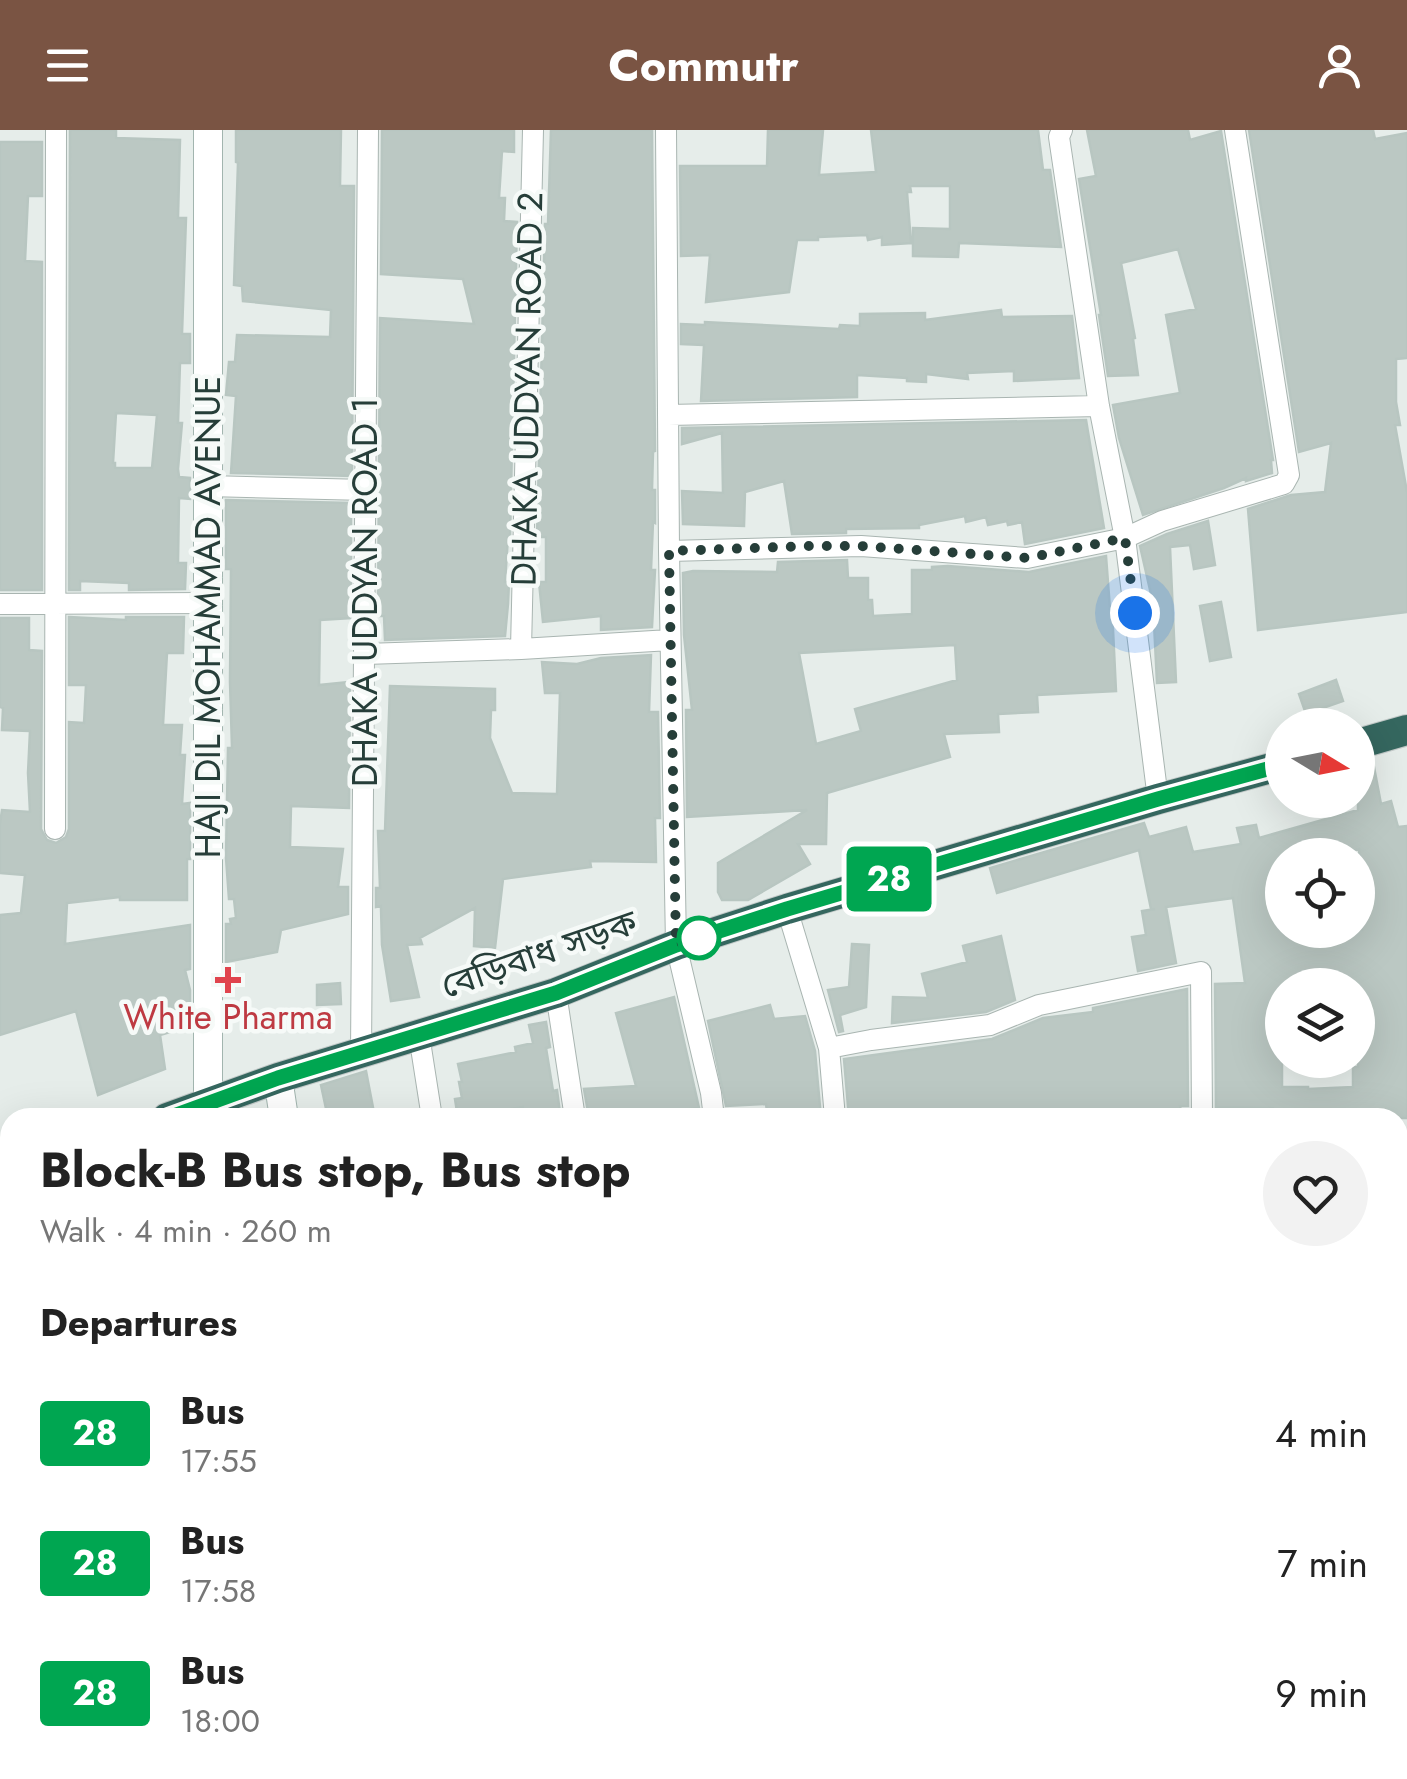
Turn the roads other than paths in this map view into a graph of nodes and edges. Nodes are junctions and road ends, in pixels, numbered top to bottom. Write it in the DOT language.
graph roads {
  1 [pos="56,130"];
  2 [pos="208,130"];
  3 [pos="368,130"];
  4 [pos="533,130"];
  5 [pos="666,130"];
  6 [pos="1062,130"];
  7 [pos="1235,130"];
  8 [pos="1099,406"];
  9 [pos="668,414"];
  10 [pos="208,486"];
  11 [pos="366,490"];
  12 [pos="1125,538"];
  13 [pos="669,551"];
  14 [pos="208,603"];
  15 [pos="0,604"];
  16 [pos="55,604"];
  17 [pos="670,640"];
  18 [pos="521,649"];
  19 [pos="364,654"];
  20 [pos="1407,730"];
  21 [pos="1375,739"];
  22 [pos="1265,770"];
  23 [pos="1158,799"];
  24 [pos="55,829"];
  25 [pos="787,909"];
  26 [pos="676,945"];
  27 [pos="556,993"];
  28 [pos="419,1035"];
  29 [pos="828,1048"];
  30 [pos="361,1053"];
  31 [pos="278,1078"];
  32 [pos="208,1104"];
  33 [pos="197,1108"];
  34 [pos="282,1108"];
  35 [pos="430,1108"];
  36 [pos="573,1108"];
  37 [pos="713,1108"];
  38 [pos="834,1108"];
  39 [pos="1202,1108"];
  1 -- 16 [label="street"];
  2 -- 10 [label="street, HAJI DIL MOHAMMAD AVENUE"];
  3 -- 11 [label="street, DHAKA UDDYAN ROAD 1"];
  4 -- 18 [label="street, DHAKA UDDYAN ROAD 2"];
  5 -- 9 [label="street"];
  6 -- 8 [label="street"];
  7 -- 12 [label="street"];
  8 -- 9 [label="street"];
  8 -- 12 [label="street"];
  9 -- 13 [label="street"];
  10 -- 11 [label="street"];
  10 -- 14 [label="street, HAJI DIL MOHAMMAD AVENUE"];
  11 -- 19 [label="street, DHAKA UDDYAN ROAD 1"];
  12 -- 13 [label="street"];
  12 -- 23 [label="street"];
  13 -- 17 [label="street"];
  14 -- 16 [label="street"];
  14 -- 32 [label="street, HAJI DIL MOHAMMAD AVENUE"];
  15 -- 16 [label="street"];
  16 -- 24 [label="street"];
  17 -- 18 [label="street"];
  17 -- 26 [label="street"];
  18 -- 19 [label="street"];
  19 -- 30 [label="street, DHAKA UDDYAN ROAD 1"];
  20 -- 21 [label="highway"];
  22 -- 23 [label="highway, বেড়িবাধ সড়ক"];
  23 -- 25 [label="highway, বেড়িবাধ সড়ক"];
  25 -- 26 [label="highway, বেড়িবাধ সড়ক"];
  25 -- 29 [label="street"];
  26 -- 27 [label="highway, বেড়িবাধ সড়ক"];
  26 -- 37 [label="street"];
  27 -- 28 [label="highway, বেড়িবাধ সড়ক"];
  27 -- 36 [label="street"];
  28 -- 30 [label="highway, বেড়িবাধ সড়ক"];
  28 -- 35 [label="street"];
  29 -- 38 [label="street"];
  29 -- 39 [label="street"];
  30 -- 31 [label="highway, বেড়িবাধ সড়ক"];
  31 -- 32 [label="highway, বেড়িবাধ সড়ক"];
  31 -- 34 [label="street"];
  32 -- 33 [label="highway, বেড়িবাধ সড়ক"];
}
